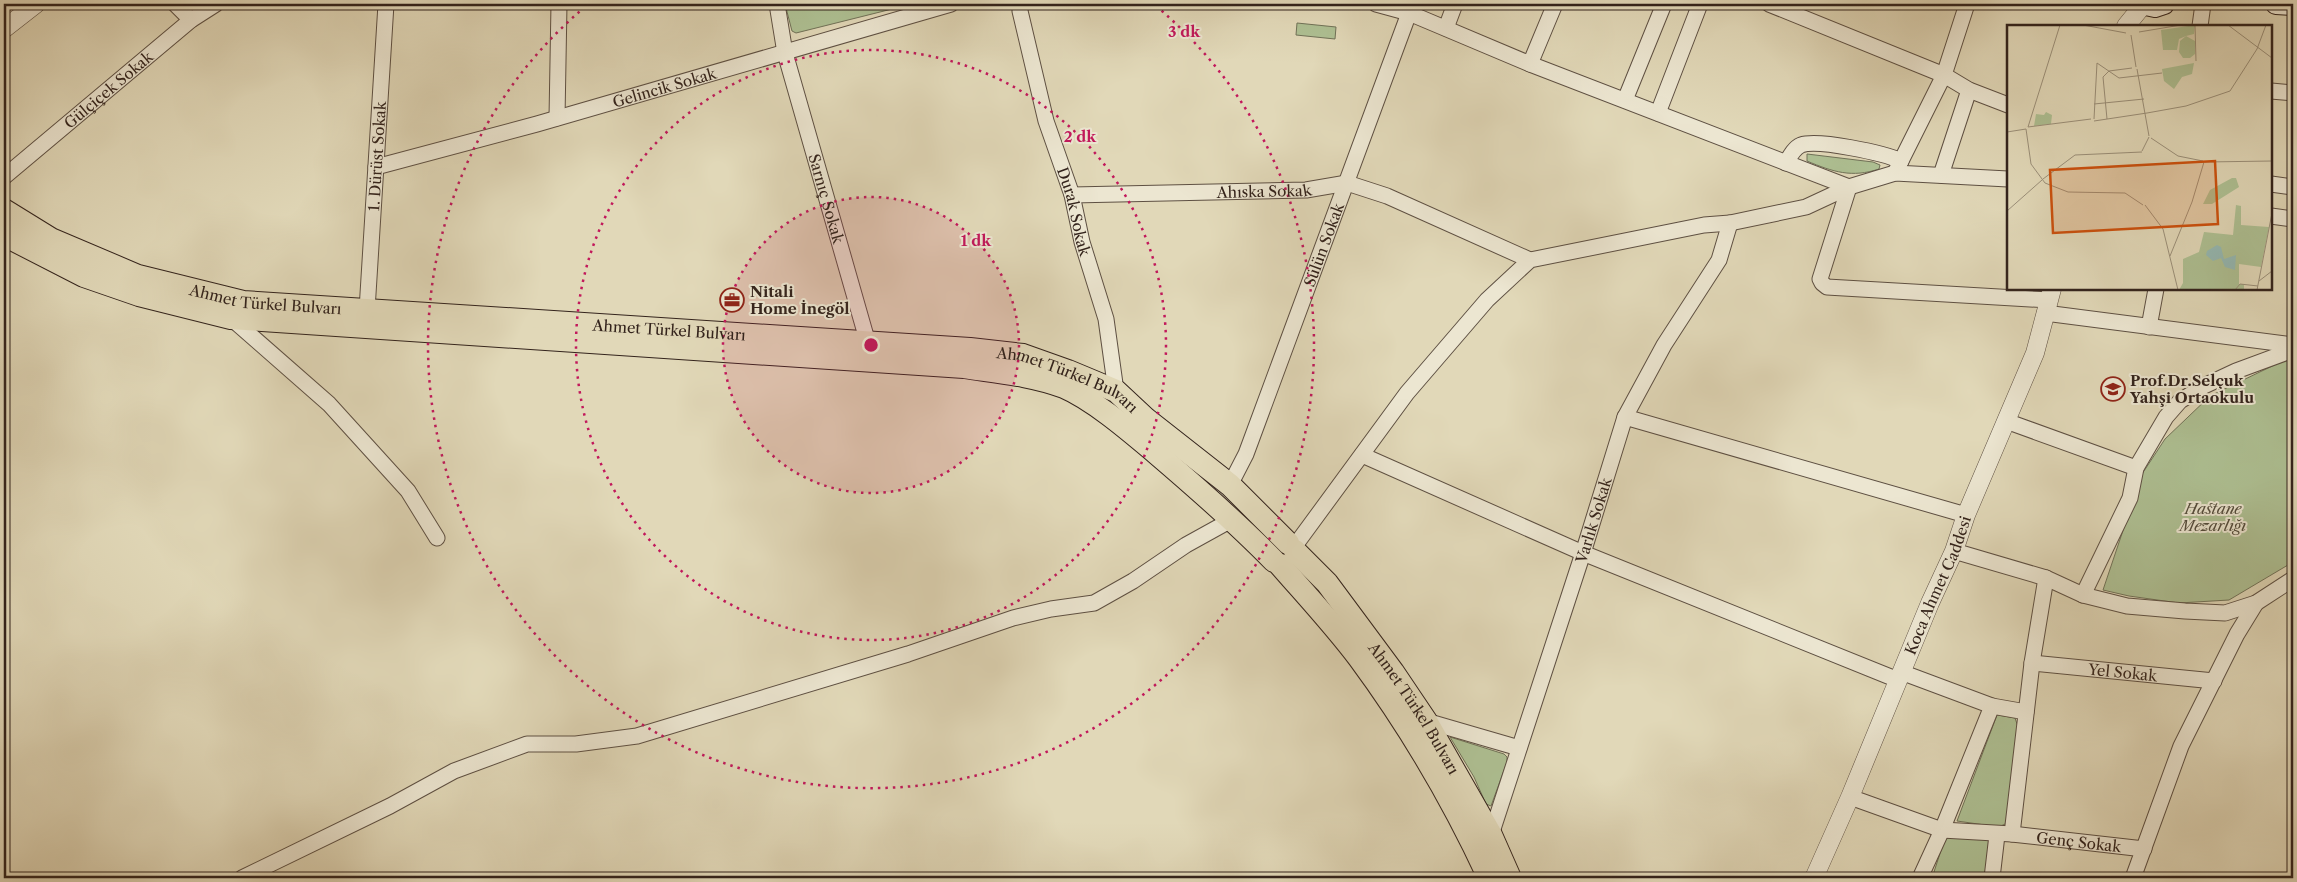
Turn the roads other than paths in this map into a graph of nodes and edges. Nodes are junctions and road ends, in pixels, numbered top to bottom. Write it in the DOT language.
graph roads {
  1 [pos="36,4"];
  2 [pos="176,4"];
  3 [pos="216,4"];
  4 [pos="386,4"];
  5 [pos="559,4"];
  6 [pos="777,4"];
  7 [pos="951,4"];
  8 [pos="1021,4"];
  9 [pos="1376,4"];
  10 [pos="1455,4"];
  11 [pos="1554,4"];
  12 [pos="1664,4"];
  13 [pos="1700,4"];
  14 [pos="1769,4"];
  15 [pos="1967,4"];
  16 [pos="2156,4"];
  17 [pos="2203,4"];
  18 [pos="2276,4"];
  19 [pos="2293,5"];
  20 [pos="1410,9"];
  21 [pos="191,20"];
  22 [pos="2127,25"];
  23 [pos="2200,25"];
  24 [pos="4,28"];
  25 [pos="1446,28"];
  26 [pos="785,53"];
  27 [pos="1530,64"];
  28 [pos="1944,75"];
  29 [pos="1969,90"];
  30 [pos="2272,91"];
  31 [pos="2293,94"];
  32 [pos="1625,100"];
  33 [pos="2007,105"];
  34 [pos="1658,113"];
  35 [pos="557,118"];
  36 [pos="1786,163"];
  37 [pos="376,167"];
  38 [pos="1898,167"];
  39 [pos="1941,175"];
  40 [pos="4,177"];
  41 [pos="2007,179"];
  42 [pos="1347,183"];
  43 [pos="2272,184"];
  44 [pos="2293,187"];
  45 [pos="1849,188"];
  46 [pos="1072,195"];
  47 [pos="4,210"];
  48 [pos="2272,216"];
  49 [pos="2293,219"];
  50 [pos="1730,223"];
  51 [pos="4,235"];
  52 [pos="1530,260"];
  53 [pos="2156,290"];
  54 [pos="2049,301"];
  55 [pos="367,310"];
  56 [pos="231,318"];
  57 [pos="2149,327"];
  58 [pos="868,343"];
  59 [pos="2293,345"];
  60 [pos="2293,350"];
  61 [pos="1116,391"];
  62 [pos="1625,417"];
  63 [pos="2006,421"];
  64 [pos="1362,455"];
  65 [pos="2136,468"];
  66 [pos="1230,485"];
  67 [pos="1966,515"];
  68 [pos="1233,519"];
  69 [pos="437,538"];
  70 [pos="1954,551"];
  71 [pos="1286,553"];
  72 [pos="1583,553"];
  73 [pos="2046,578"];
  74 [pos="2293,579"];
  75 [pos="2083,595"];
  76 [pos="2256,603"];
  77 [pos="2032,663"];
  78 [pos="1900,676"];
  79 [pos="2214,681"];
  80 [pos="1992,706"];
  81 [pos="2026,712"];
  82 [pos="1426,721"];
  83 [pos="1520,748"];
  84 [pos="1850,798"];
  85 [pos="1942,830"];
  86 [pos="2005,834"];
  87 [pos="1491,835"];
  88 [pos="2144,848"];
  89 [pos="242,878"];
  90 [pos="1489,878"];
  91 [pos="1510,878"];
  92 [pos="1814,878"];
  93 [pos="1920,878"];
  94 [pos="1992,878"];
  95 [pos="2133,878"];
  1 -- 24 [label="street"];
  2 -- 21 [label="street"];
  3 -- 21 [label="street, Gülçiçek Sokak"];
  4 -- 37 [label="street, 1. Dürüst Sokak"];
  5 -- 35 [label="street"];
  6 -- 26 [label="street, Sarnıç Sokak"];
  7 -- 26 [label="street, Gelincik Sokak"];
  8 -- 46 [label="street, Durak Sokak"];
  9 -- 20 [label="street"];
  10 -- 25 [label="street"];
  11 -- 27 [label="street"];
  12 -- 32 [label="street"];
  13 -- 34 [label="street"];
  14 -- 28 [label="street"];
  15 -- 28 [label="street"];
  16 -- 22 [label="street"];
  17 -- 23 [label="street"];
  18 -- 19 [label="main road"];
  20 -- 25 [label="street"];
  20 -- 42 [label="street, Sülün Sokak"];
  21 -- 40 [label="street, Gülçiçek Sokak"];
  25 -- 27 [label="street"];
  26 -- 35 [label="street, Gelincik Sokak"];
  26 -- 58 [label="street, Sarnıç Sokak"];
  27 -- 32 [label="street"];
  28 -- 29 [label="street"];
  28 -- 38 [label="street"];
  29 -- 33 [label="street"];
  29 -- 39 [label="street"];
  30 -- 31 [label="street"];
  32 -- 34 [label="street"];
  34 -- 36 [label="street"];
  35 -- 37 [label="street, Gelincik Sokak"];
  36 -- 38 [label="street"];
  36 -- 45 [label="street"];
  37 -- 55 [label="street, 1. Dürüst Sokak"];
  38 -- 39 [label="street"];
  38 -- 45 [label="street"];
  39 -- 41 [label="street"];
  42 -- 46 [label="street, Ahıska Sokak"];
  42 -- 52 [label="street, Ahıska Sokak"];
  42 -- 66 [label="street, Sülün Sokak"];
  43 -- 44 [label="street"];
  45 -- 50 [label="street"];
  45 -- 54 [label="street"];
  46 -- 61 [label="street, Durak Sokak"];
  47 -- 55 [label="main road, Ahmet Türkel Bulvarı"];
  48 -- 49 [label="street"];
  50 -- 52 [label="street"];
  50 -- 62 [label="street, Varlık Sokak"];
  51 -- 56 [label="main road, Ahmet Türkel Bulvarı"];
  52 -- 64 [label="street"];
  53 -- 57 [label="street"];
  54 -- 57 [label="street"];
  54 -- 63 [label="street, Koca Ahmet Caddesi"];
  55 -- 58 [label="main road, Ahmet Türkel Bulvarı"];
  56 -- 68 [label="main road, Ahmet Türkel Bulvarı"];
  56 -- 69 [label="street"];
  57 -- 59 [label="street"];
  58 -- 61 [label="main road, Ahmet Türkel Bulvarı"];
  60 -- 65 [label="street"];
  61 -- 66 [label="main road, Ahmet Türkel Bulvarı"];
  62 -- 67 [label="street"];
  62 -- 72 [label="street, Varlık Sokak"];
  63 -- 65 [label="street"];
  63 -- 67 [label="street, Koca Ahmet Caddesi"];
  64 -- 71 [label="street"];
  64 -- 72 [label="street"];
  65 -- 75 [label="street"];
  66 -- 71 [label="main road, Ahmet Türkel Bulvarı"];
  67 -- 70 [label="street, Koca Ahmet Caddesi"];
  68 -- 71 [label="main road, Ahmet Türkel Bulvarı"];
  68 -- 89 [label="street"];
  70 -- 73 [label="street"];
  70 -- 78 [label="street, Koca Ahmet Caddesi"];
  71 -- 82 [label="main road, Ahmet Türkel Bulvarı"];
  71 -- 90 [label="main road, Ahmet Türkel Bulvarı"];
  72 -- 78 [label="street"];
  72 -- 83 [label="street, Varlık Sokak"];
  73 -- 75 [label="street"];
  73 -- 77 [label="street"];
  74 -- 76 [label="street"];
  75 -- 76 [label="street"];
  76 -- 79 [label="street"];
  77 -- 79 [label="street, Yel Sokak"];
  77 -- 81 [label="street"];
  78 -- 80 [label="street"];
  78 -- 84 [label="street, Koca Ahmet Caddesi"];
  79 -- 88 [label="street"];
  80 -- 81 [label="street"];
  80 -- 85 [label="street"];
  81 -- 86 [label="street"];
  82 -- 83 [label="street"];
  82 -- 87 [label="main road, Ahmet Türkel Bulvarı"];
  83 -- 87 [label="street, Varlık Sokak"];
  84 -- 85 [label="street, Genç Sokak"];
  84 -- 92 [label="street, Koca Ahmet Caddesi"];
  85 -- 86 [label="street, Genç Sokak"];
  85 -- 93 [label="street"];
  86 -- 88 [label="street, Genç Sokak"];
  86 -- 94 [label="street"];
  87 -- 91 [label="main road, Ahmet Türkel Bulvarı"];
  88 -- 95 [label="street"];
}
